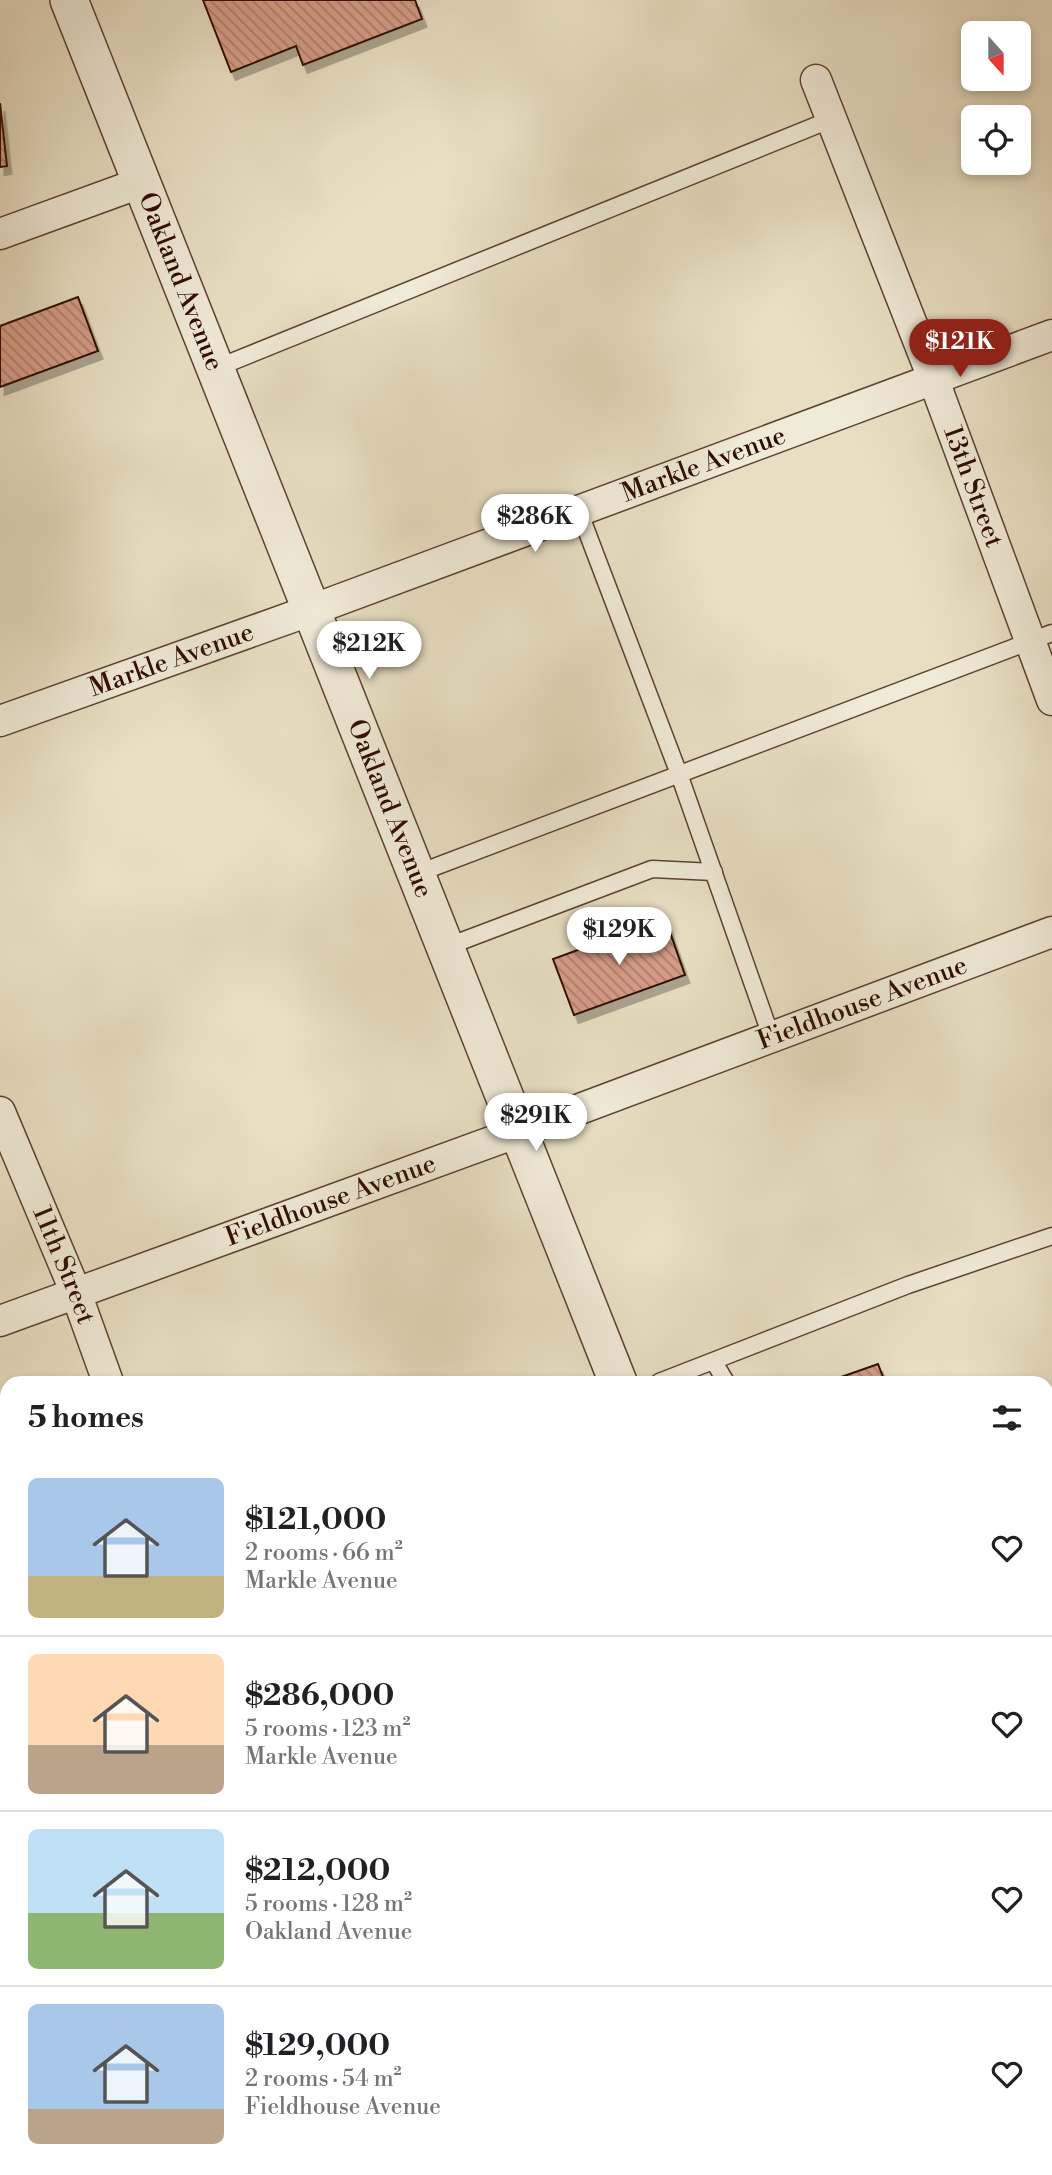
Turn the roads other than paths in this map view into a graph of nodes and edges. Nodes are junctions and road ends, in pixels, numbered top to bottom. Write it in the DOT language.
graph roads {
  1 [pos="69,0"];
  2 [pos="816,80"];
  3 [pos="832,119"];
  4 [pos="139,183"];
  5 [pos="0,234"];
  6 [pos="1052,335"];
  7 [pos="213,369"];
  8 [pos="933,378"];
  9 [pos="579,510"];
  10 [pos="309,611"];
  11 [pos="1040,637"];
  12 [pos="1052,700"];
  13 [pos="0,722"];
  14 [pos="679,774"];
  15 [pos="713,872"];
  16 [pos="416,874"];
  17 [pos="1052,932"];
  18 [pos="446,947"];
  19 [pos="771,1036"];
  20 [pos="0,1112"];
  21 [pos="520,1131"];
  22 [pos="1052,1236"];
  23 [pos="76,1293"];
  24 [pos="0,1321"];
  25 [pos="714,1362"];
  26 [pos="106,1376"];
  27 [pos="616,1376"];
  28 [pos="676,1376"];
  29 [pos="722,1376"];
  1 -- 4 [label="street, Oakland Avenue"];
  2 -- 3 [label="street, 13th Street"];
  3 -- 7 [label="lane"];
  3 -- 8 [label="street, 13th Street"];
  4 -- 5 [label="street"];
  4 -- 7 [label="street, Oakland Avenue"];
  6 -- 8 [label="street, Markle Avenue"];
  7 -- 10 [label="street, Oakland Avenue"];
  8 -- 9 [label="street, Markle Avenue"];
  8 -- 11 [label="street, 13th Street"];
  9 -- 10 [label="street, Markle Avenue"];
  9 -- 14 [label="lane"];
  10 -- 13 [label="street, Markle Avenue"];
  10 -- 16 [label="street, Oakland Avenue"];
  11 -- 12 [label="street, 13th Street"];
  11 -- 14 [label="lane"];
  14 -- 15 [label="lane"];
  14 -- 16 [label="lane"];
  15 -- 18 [label="lane"];
  15 -- 19 [label="lane"];
  16 -- 18 [label="street, Oakland Avenue"];
  17 -- 19 [label="street, Fieldhouse Avenue"];
  18 -- 21 [label="street, Oakland Avenue"];
  19 -- 21 [label="street, Fieldhouse Avenue"];
  20 -- 23 [label="street, 11th Street"];
  21 -- 23 [label="street, Fieldhouse Avenue"];
  21 -- 27 [label="street, Oakland Avenue"];
  22 -- 25 [label="lane"];
  23 -- 24 [label="street, Fieldhouse Avenue"];
  23 -- 26 [label="street, 11th Street"];
  25 -- 28 [label="lane"];
  25 -- 29 [label="lane"];
}
